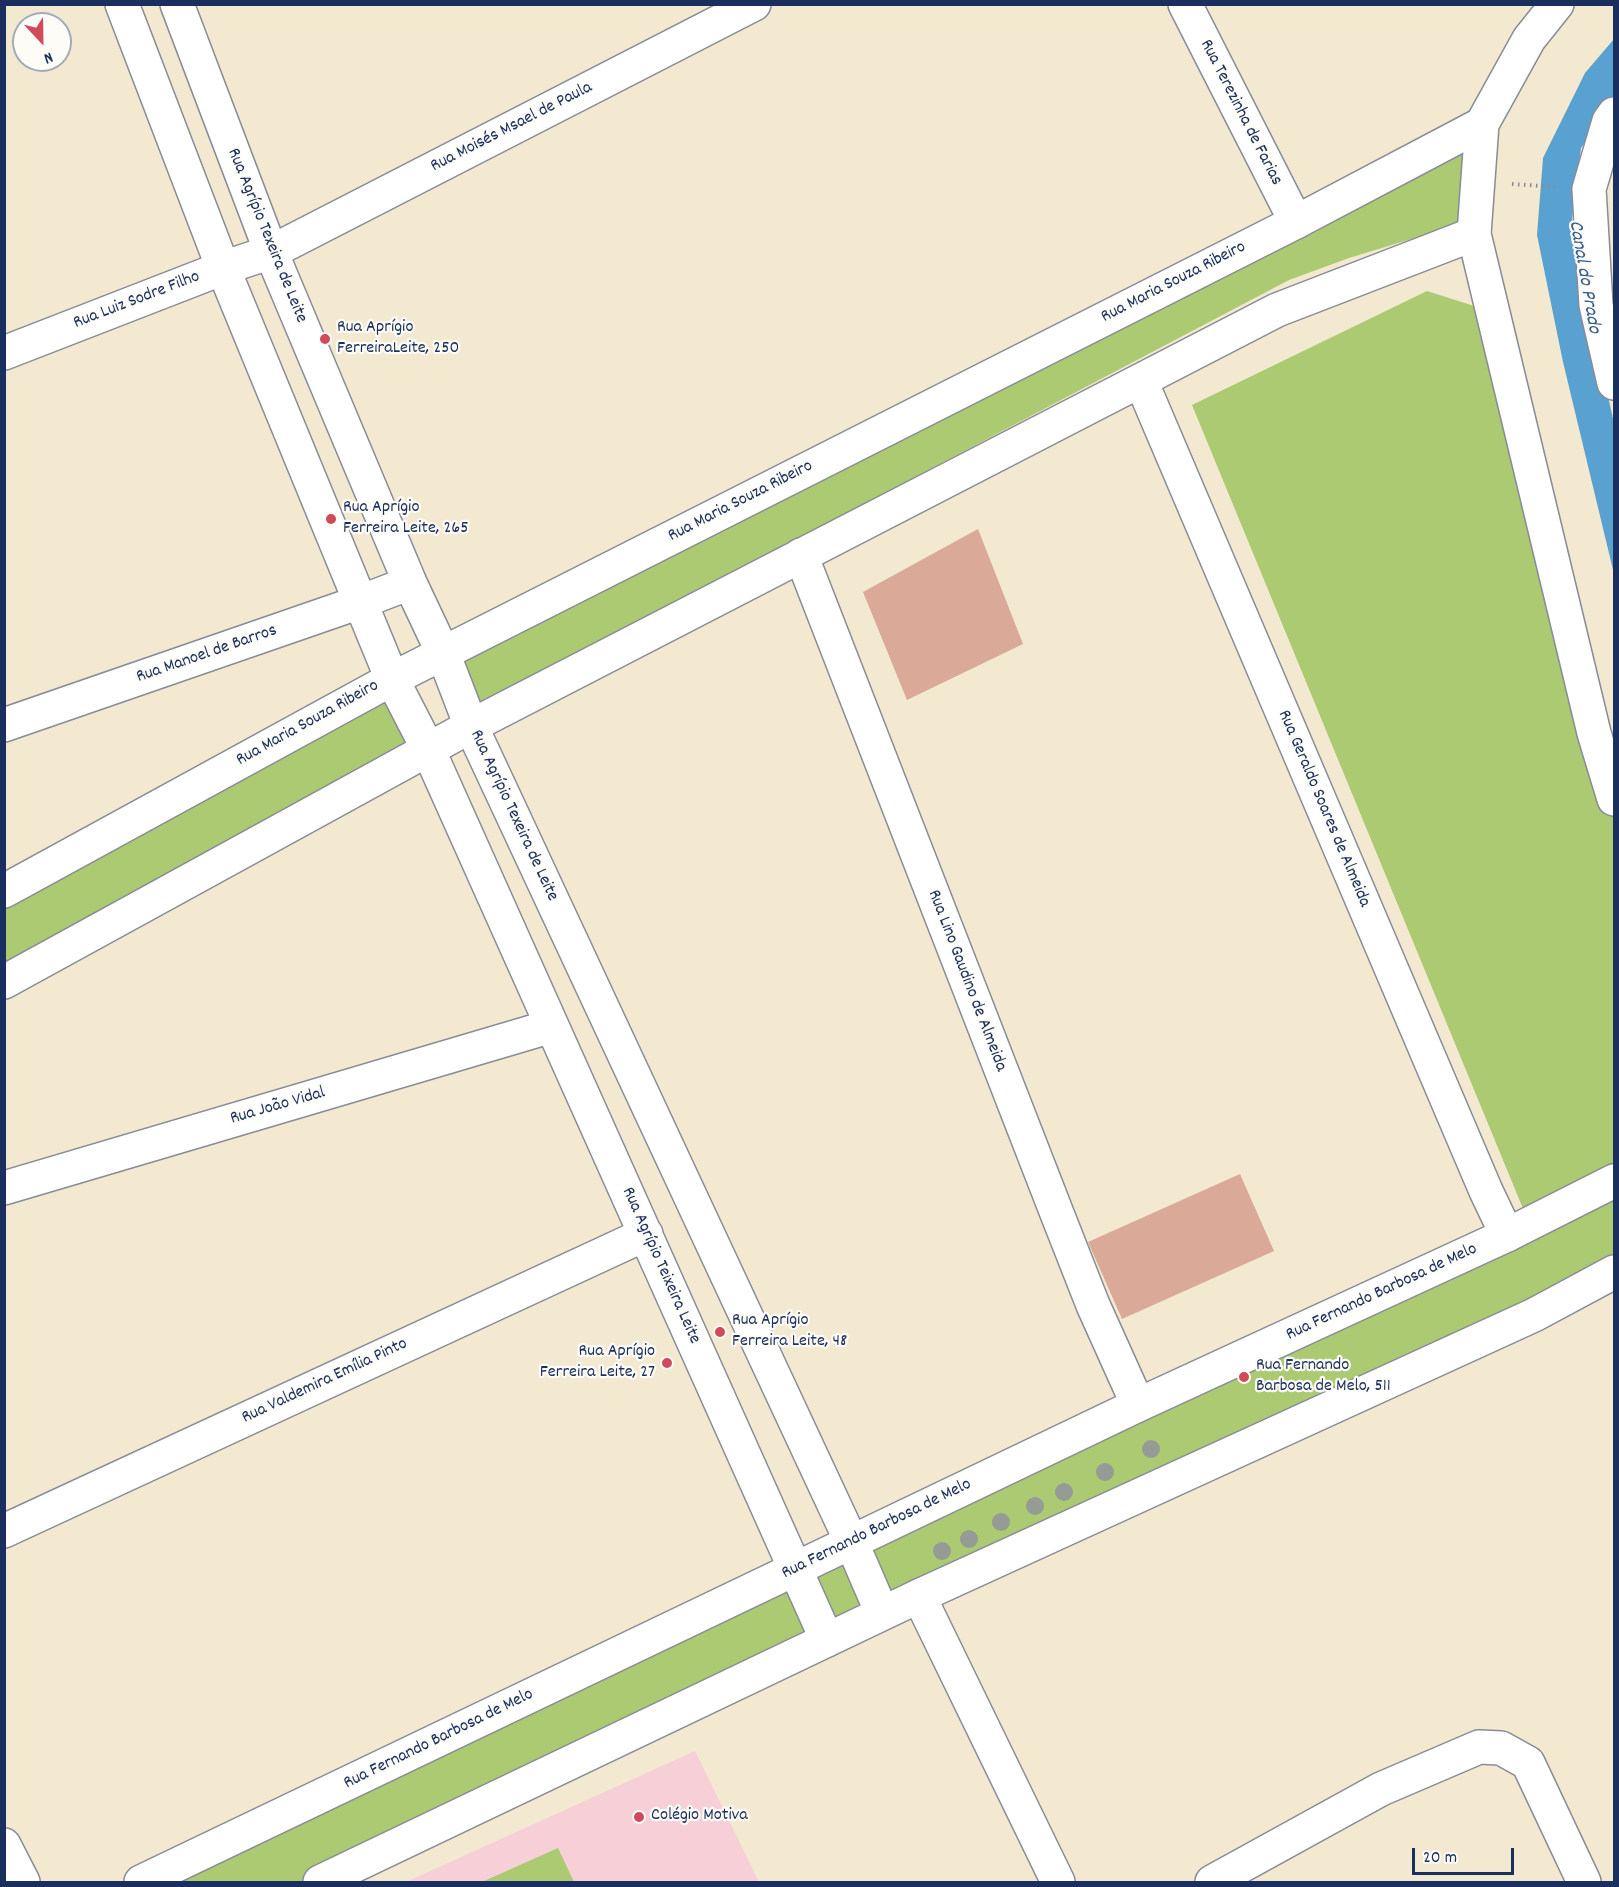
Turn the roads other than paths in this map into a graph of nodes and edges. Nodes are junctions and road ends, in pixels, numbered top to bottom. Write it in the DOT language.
graph roads {
  1 [pos="122,4"];
  2 [pos="177,4"];
  3 [pos="754,4"];
  4 [pos="1185,4"];
  5 [pos="1557,4"];
  6 [pos="1614,114"];
  7 [pos="1482,124"];
  8 [pos="1296,222"];
  9 [pos="1474,234"];
  10 [pos="271,252"];
  11 [pos="223,268"];
  12 [pos="4,353"];
  13 [pos="1141,381"];
  14 [pos="1614,383"];
  15 [pos="801,555"];
  16 [pos="410,583"];
  17 [pos="360,602"];
  18 [pos="443,653"];
  19 [pos="392,679"];
  20 [pos="4,725"];
  21 [pos="471,726"];
  22 [pos="428,749"];
  23 [pos="1614,799"];
  24 [pos="4,891"];
  25 [pos="4,982"];
  26 [pos="552,1026"];
  27 [pos="1614,1181"];
  28 [pos="4,1188"];
  29 [pos="645,1234"];
  30 [pos="1507,1235"];
  31 [pos="1614,1272"];
  32 [pos="1138,1405"];
  33 [pos="4,1531"];
  34 [pos="851,1541"];
  35 [pos="796,1569"];
  36 [pos="919,1596"];
  37 [pos="882,1613"];
  38 [pos="827,1640"];
  39 [pos="4,1845"];
  40 [pos="22,1882"];
  41 [pos="141,1882"];
  42 [pos="320,1882"];
  43 [pos="1058,1882"];
  44 [pos="1212,1882"];
  45 [pos="1584,1882"];
  1 -- 11 [label="street"];
  2 -- 10 [label="street, Rua Agrípio Texeira de Leite"];
  3 -- 10 [label="street, Rua Moisés Msael de Paula"];
  4 -- 8 [label="street, Rua Terezinha de Farias"];
  5 -- 7 [label="street"];
  6 -- 14 [label="street"];
  7 -- 8 [label="street, Rua Maria Souza Ribeiro"];
  7 -- 9 [label="street"];
  8 -- 18 [label="street, Rua Maria Souza Ribeiro"];
  9 -- 13 [label="street"];
  9 -- 23 [label="street"];
  10 -- 11 [label="street, Rua Luiz Sodre Filho"];
  10 -- 16 [label="street, Rua Agrípio Texeira de Leite"];
  11 -- 12 [label="street, Rua Luiz Sodre Filho"];
  11 -- 17 [label="street"];
  13 -- 15 [label="street"];
  13 -- 30 [label="street, Rua Geraldo Soares de Almeida"];
  15 -- 21 [label="street"];
  15 -- 32 [label="street, Rua Lino Gaudino de Almeida"];
  16 -- 17 [label="street, Rua Manoel de Barros"];
  16 -- 18 [label="street, Rua Agrípio Texeira de Leite"];
  17 -- 19 [label="street"];
  17 -- 20 [label="street, Rua Manoel de Barros"];
  18 -- 19 [label="street, Rua Maria Souza Ribeiro"];
  18 -- 21 [label="street, Rua Agrípio Texeira de Leite"];
  19 -- 22 [label="street"];
  19 -- 24 [label="street, Rua Maria Souza Ribeiro"];
  21 -- 22 [label="street"];
  21 -- 34 [label="street, Rua Agrípio Texeira de Leite"];
  22 -- 25 [label="street"];
  22 -- 26 [label="street, Rua Agrípio Teixeira Leite"];
  26 -- 28 [label="street, Rua João Vidal"];
  26 -- 29 [label="street, Rua Agrípio Teixeira Leite"];
  27 -- 30 [label="street, Rua Fernando Barbosa de Melo"];
  29 -- 33 [label="street, Rua Valdemira Emília Pinto"];
  29 -- 35 [label="street, Rua Agrípio Teixeira Leite"];
  30 -- 32 [label="street, Rua Fernando Barbosa de Melo"];
  31 -- 36 [label="street"];
  32 -- 34 [label="street, Rua Fernando Barbosa de Melo"];
  34 -- 35 [label="street, Rua Fernando Barbosa de Melo"];
  34 -- 37 [label="street, Rua Agrípio Texeira de Leite"];
  35 -- 38 [label="street, Rua Agrípio Teixeira Leite"];
  35 -- 41 [label="street, Rua Fernando Barbosa de Melo"];
  36 -- 37 [label="street"];
  36 -- 43 [label="street"];
  37 -- 38 [label="street"];
  38 -- 42 [label="street"];
  39 -- 40 [label="street"];
  44 -- 45 [label="street"];
}
